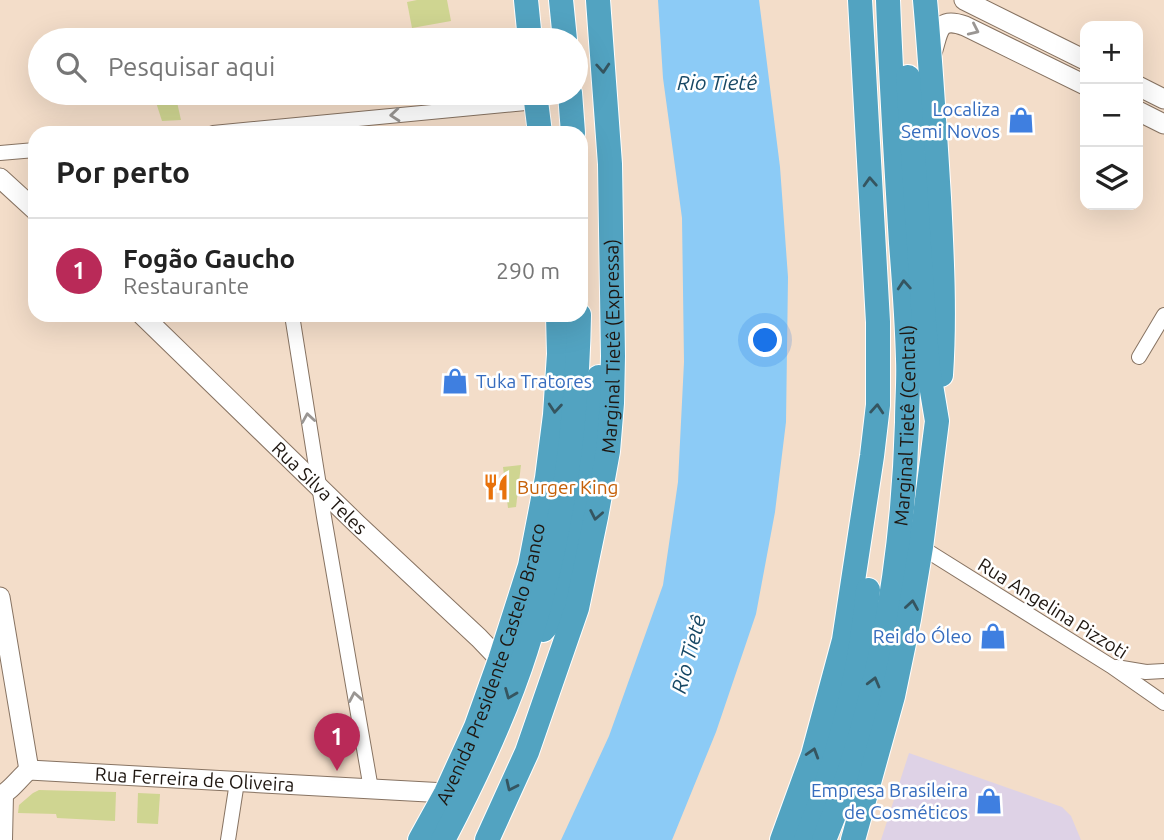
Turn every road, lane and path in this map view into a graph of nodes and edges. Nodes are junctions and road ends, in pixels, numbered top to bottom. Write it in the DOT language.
graph roads {
  1 [pos="526,0"];
  2 [pos="551,0"];
  3 [pos="561,0"];
  4 [pos="598,0"];
  5 [pos="860,0"];
  6 [pos="888,0"];
  7 [pos="902,0"];
  8 [pos="925,0"];
  9 [pos="964,0"];
  10 [pos="529,28"];
  11 [pos="552,28"];
  12 [pos="564,28"];
  13 [pos="1047,41"];
  14 [pos="930,58"];
  15 [pos="1080,58"];
  16 [pos="1037,61"];
  17 [pos="1083,84"];
  18 [pos="1143,88"];
  19 [pos="1164,99"];
  20 [pos="471,105"];
  21 [pos="542,105"];
  22 [pos="547,105"];
  23 [pos="571,105"];
  24 [pos="1143,114"];
  25 [pos="1164,124"];
  26 [pos="302,126"];
  27 [pos="541,126"];
  28 [pos="556,126"];
  29 [pos="572,126"];
  30 [pos="28,151"];
  31 [pos="0,153"];
  32 [pos="610,164"];
  33 [pos="0,178"];
  34 [pos="28,204"];
  35 [pos="1164,315"];
  36 [pos="149,322"];
  37 [pos="293,322"];
  38 [pos="558,322"];
  39 [pos="579,322"];
  40 [pos="1139,356"];
  41 [pos="937,421"];
  42 [pos="872,456"];
  43 [pos="319,485"];
  44 [pos="921,547"];
  45 [pos="0,597"];
  46 [pos="526,651"];
  47 [pos="500,660"];
  48 [pos="1111,666"];
  49 [pos="1164,671"];
  50 [pos="1164,703"];
  51 [pos="29,770"];
  52 [pos="237,782"];
  53 [pos="371,789"];
  54 [pos="446,793"];
  55 [pos="3,794"];
  56 [pos="5,840"];
  57 [pos="228,840"];
  58 [pos="420,840"];
  59 [pos="443,840"];
  60 [pos="487,840"];
  61 [pos="782,840"];
  62 [pos="806,840"];
  63 [pos="824,840"];
  64 [pos="853,840"];
  1 -- 10 [label="highway"];
  2 -- 11 [label="highway"];
  3 -- 12 [label="highway"];
  4 -- 32 [label="highway, Marginal Tietê (Expressa), one-way"];
  42 -- 5 [label="highway, one-way"];
  63 -- 6 [label="highway, Marginal Tietê (Central), one-way"];
  7 -- 41 [label="highway"];
  8 -- 14 [label="highway"];
  9 -- 13 [label="street"];
  13 -- 15 [label="street"];
  13 -- 16 [label="street"];
  14 -- 16 [label="street, one-way"];
  14 -- 41 [label="highway"];
  16 -- 17 [label="street"];
  18 -- 19 [label="street"];
  20 -- 26 [label="street, one-way"];
  21 -- 27 [label="highway"];
  22 -- 28 [label="highway"];
  23 -- 29 [label="highway"];
  24 -- 25 [label="street"];
  30 -- 31 [label="street"];
  32 -- 46 [label="highway"];
  32 -- 60 [label="highway, Marginal Tietê (Expressa), one-way"];
  33 -- 34 [label="street"];
  35 -- 40 [label="street"];
  36 -- 43 [label="street, Rua Silva Teles"];
  43 -- 37 [label="street, one-way"];
  38 -- 47 [label="highway, Avenida Presidente Castelo Branco, one-way"];
  39 -- 46 [label="highway"];
  41 -- 44 [label="highway"];
  61 -- 42 [label="highway, one-way"];
  42 -- 62 [label="highway"];
  43 -- 47 [label="street, Rua Silva Teles"];
  53 -- 43 [label="street, one-way"];
  44 -- 48 [label="street, Rua Angelina Pizzoti"];
  64 -- 44 [label="highway, one-way"];
  45 -- 51 [label="street"];
  46 -- 59 [label="highway, one-way"];
  47 -- 54 [label="highway, Avenida Presidente Castelo Branco"];
  48 -- 49 [label="street"];
  48 -- 50 [label="street, Rua Angelina Pizzoti"];
  51 -- 52 [label="street, Rua Ferreira de Oliveira"];
  51 -- 55 [label="street"];
  52 -- 53 [label="street, Rua Ferreira de Oliveira"];
  52 -- 57 [label="street"];
  53 -- 54 [label="street, Rua Ferreira de Oliveira"];
  54 -- 58 [label="highway, Avenida Presidente Castelo Branco"];
  55 -- 56 [label="street"];
}
